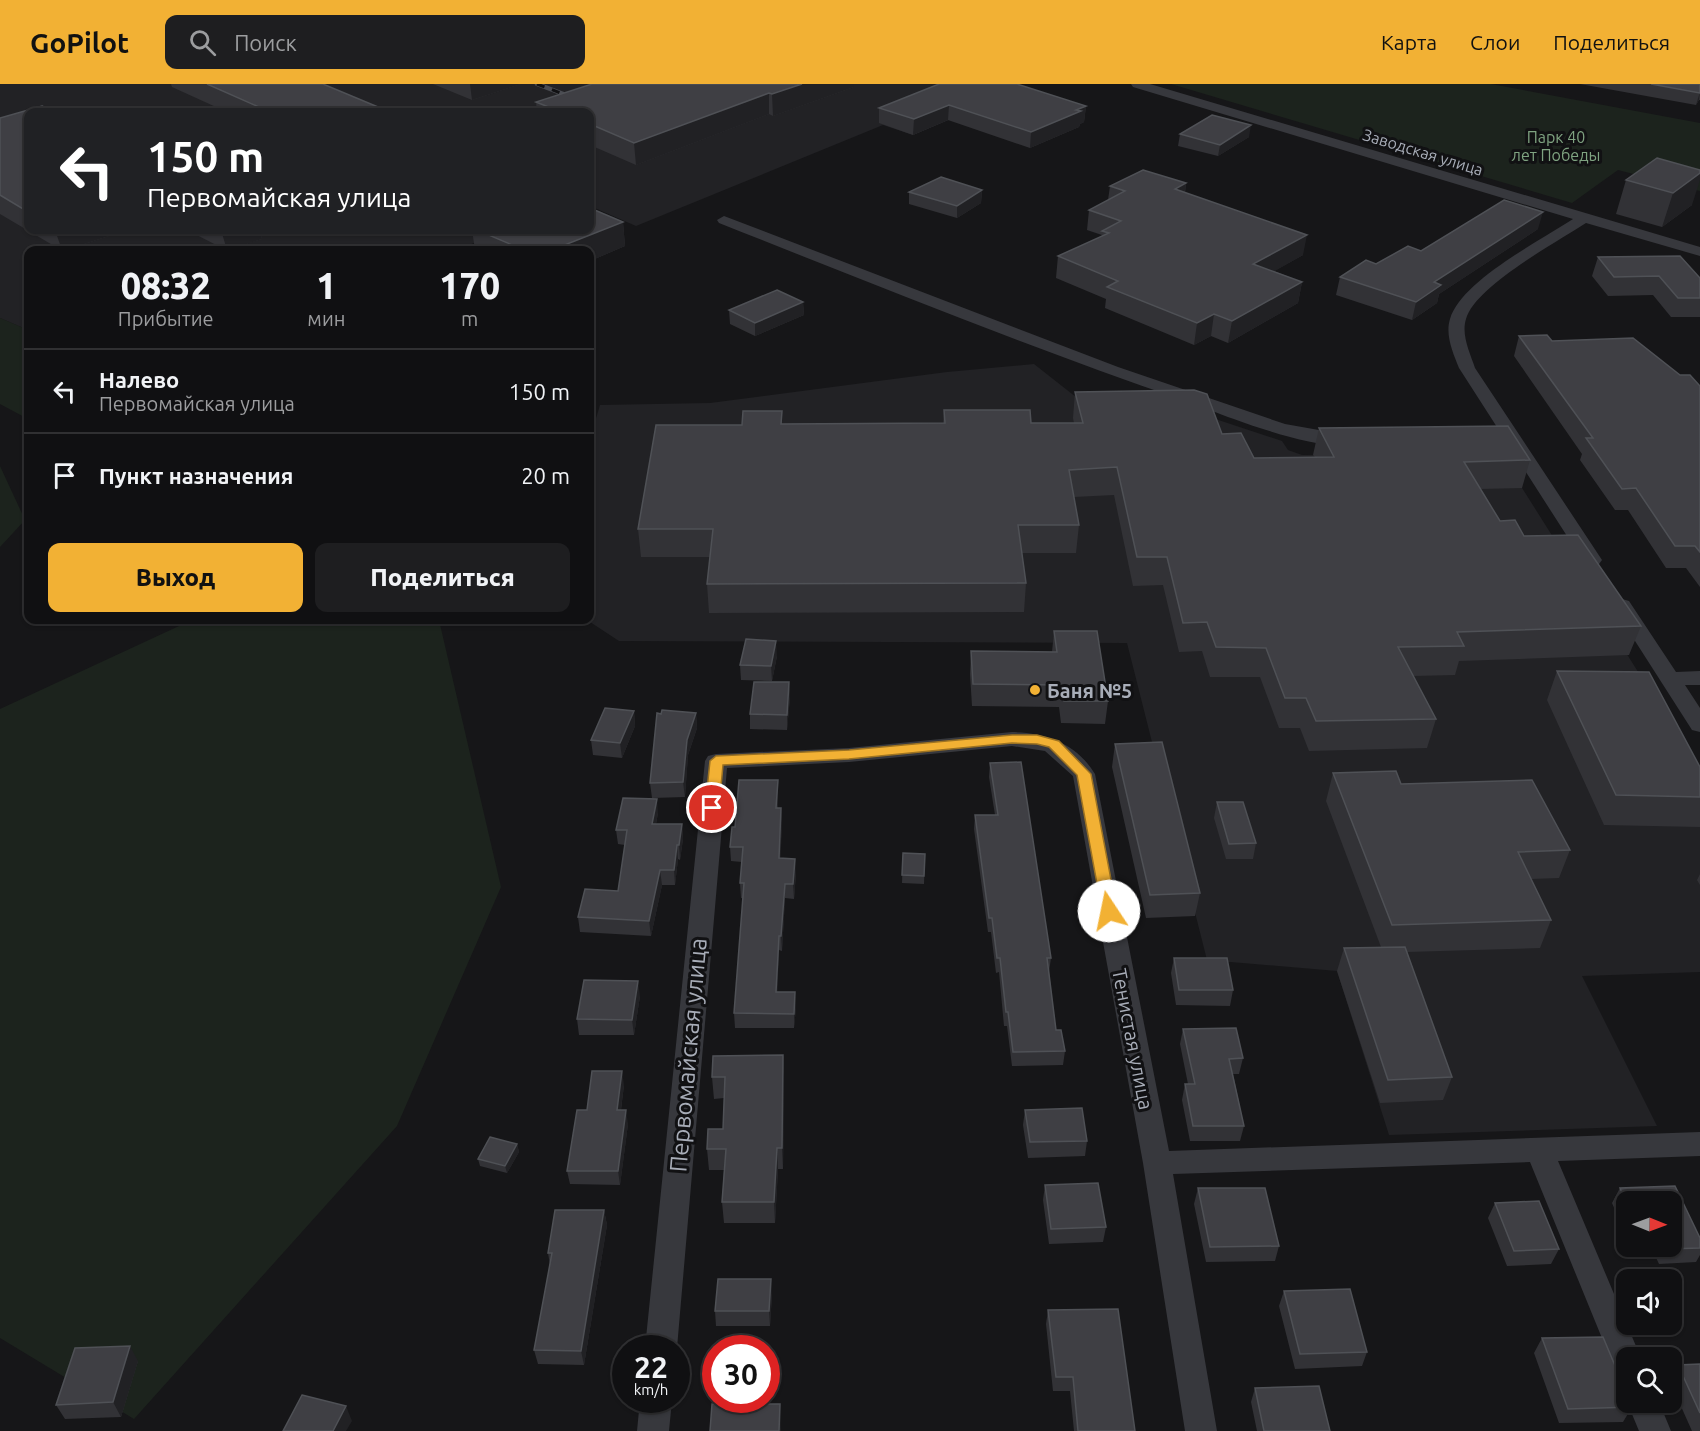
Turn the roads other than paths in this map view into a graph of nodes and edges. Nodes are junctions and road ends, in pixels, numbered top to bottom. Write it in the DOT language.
graph roads {
  1 [pos="1137,84"];
  2 [pos="1584,218"];
  3 [pos="724,220"];
  4 [pos="1700,252"];
  5 [pos="1363,440"];
  6 [pos="1490,441"];
  7 [pos="1514,441"];
  8 [pos="1700,678"];
  9 [pos="1671,679"];
  10 [pos="1700,724"];
  11 [pos="716,761"];
  12 [pos="1700,1144"];
  13 [pos="1540,1150"];
  14 [pos="1157,1163"];
  15 [pos="662,1335"];
  16 [pos="1621,1347"];
  17 [pos="655,1413"];
  18 [pos="1648,1413"];
  19 [pos="653,1431"];
  20 [pos="1201,1431"];
  21 [pos="1655,1431"];
  1 -- 2 [label="street, Заводская улица"];
  2 -- 4 [label="street, Заводская улица"];
  2 -- 7 [label="street"];
  3 -- 5 [label="street"];
  6 -- 7 [label="street"];
  7 -- 9 [label="street"];
  8 -- 9 [label="street"];
  9 -- 10 [label="street"];
  11 -- 14 [label="street, Тенистая улица"];
  11 -- 15 [label="street, Первомайская улица"];
  12 -- 13 [label="street"];
  13 -- 14 [label="street"];
  13 -- 16 [label="street"];
  14 -- 20 [label="street, Тенистая улица"];
  17 -- 19 [label="street"];
  18 -- 21 [label="street"];
}
